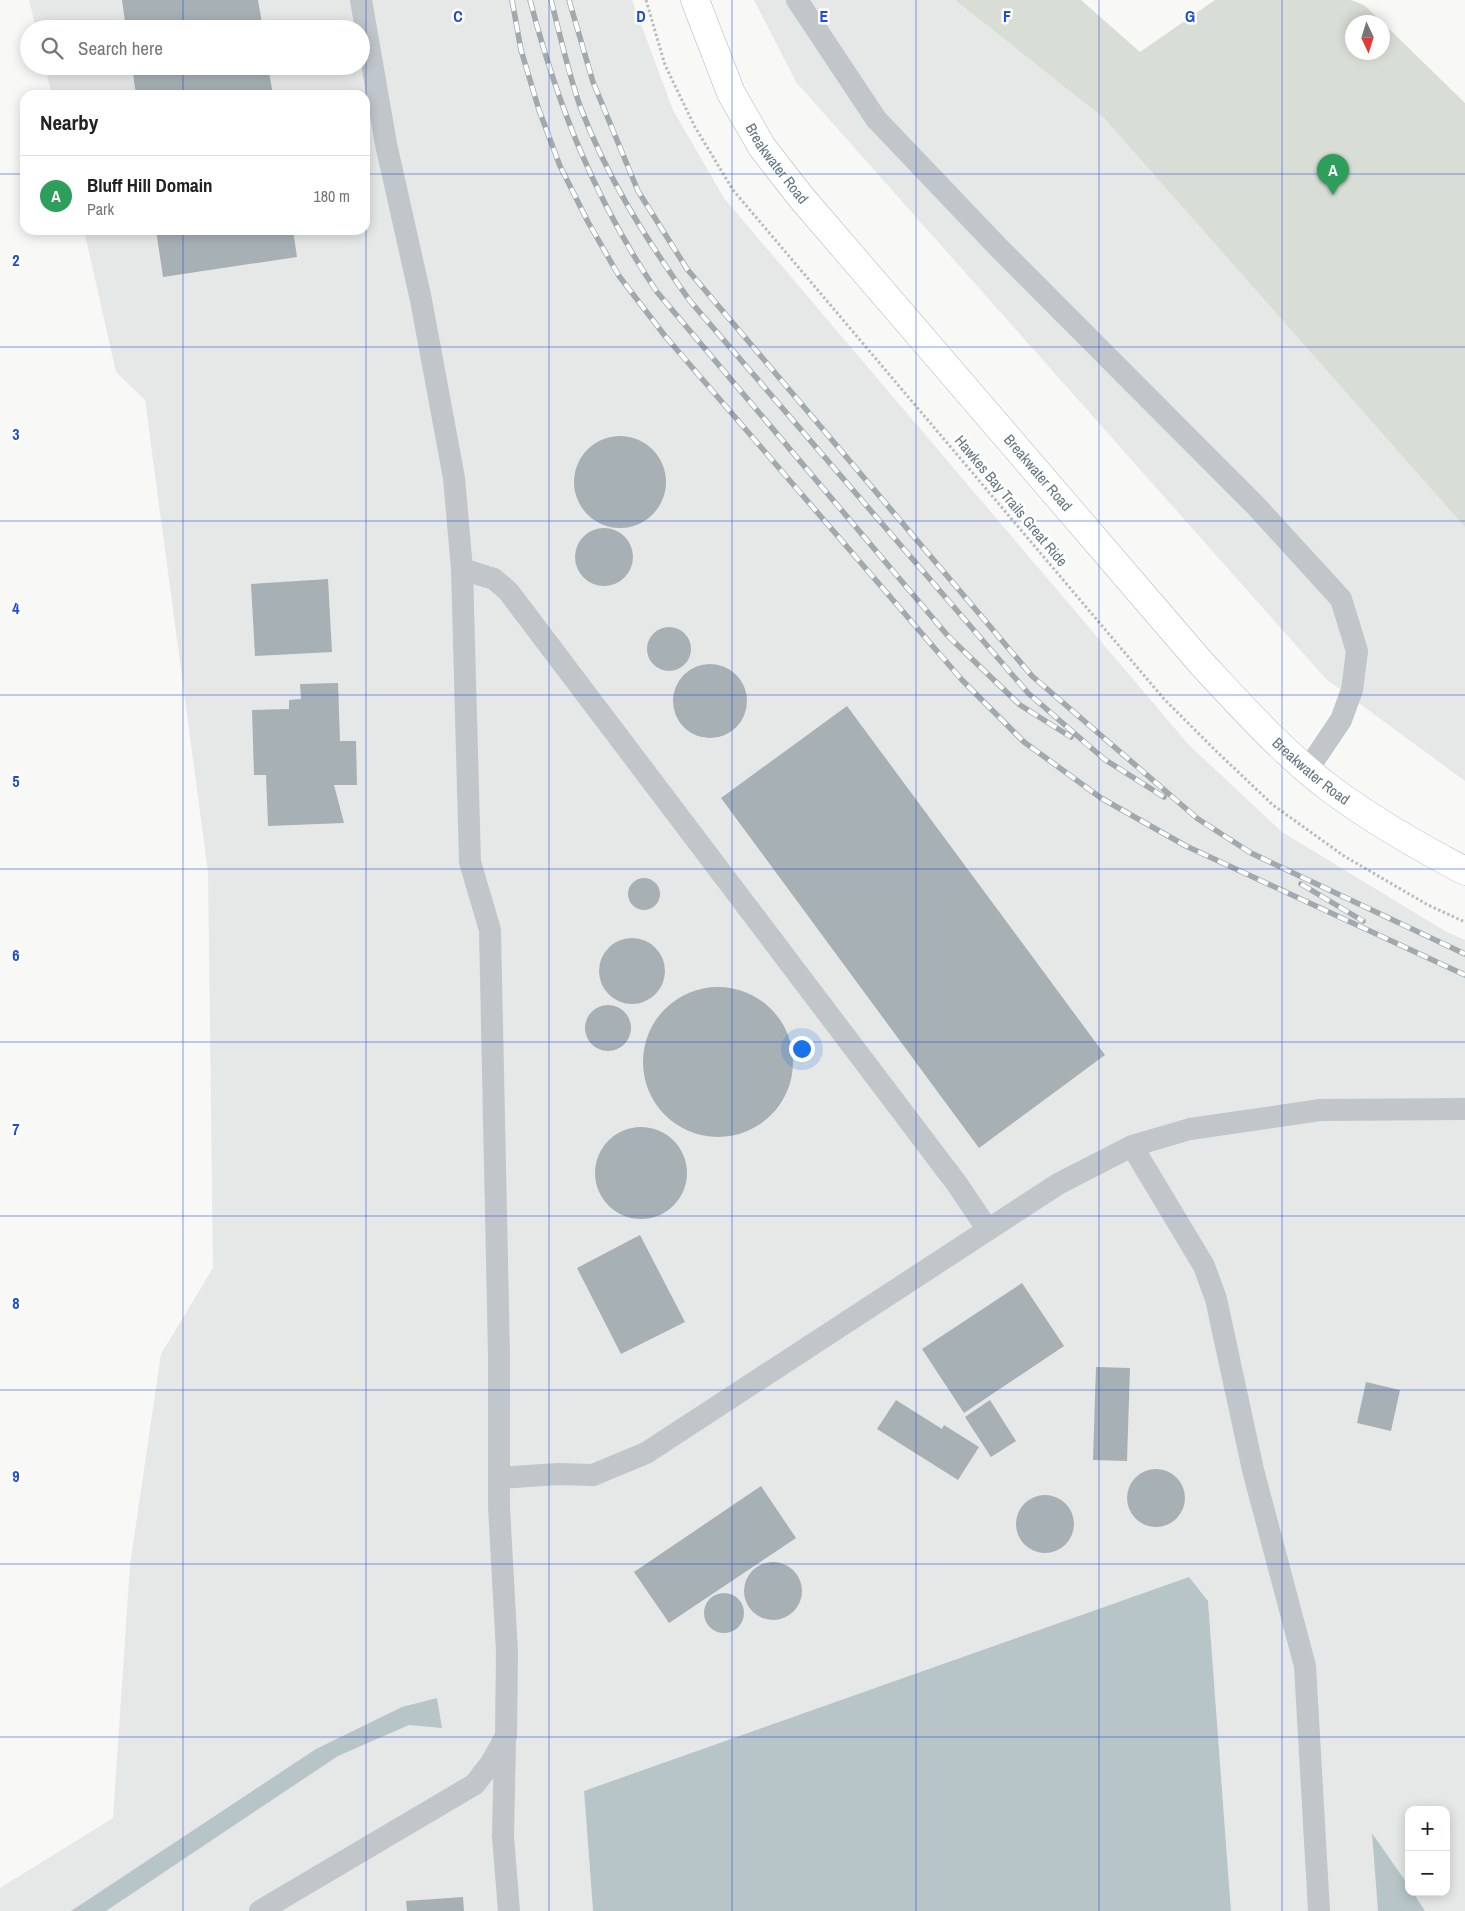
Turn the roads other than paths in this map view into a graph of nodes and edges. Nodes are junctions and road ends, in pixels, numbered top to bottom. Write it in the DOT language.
graph roads {
  1 [pos="361,0"];
  2 [pos="695,0"];
  3 [pos="797,0"];
  4 [pos="364,20"];
  5 [pos="370,52"];
  6 [pos="462,570"];
  7 [pos="1308,769"];
  8 [pos="1465,871"];
  9 [pos="1465,1109"];
  10 [pos="1132,1146"];
  11 [pos="988,1230"];
  12 [pos="499,1478"];
  13 [pos="506,1736"];
  14 [pos="260,1911"];
  15 [pos="508,1911"];
  16 [pos="1319,1911"];
  1 -- 4 [label="lane"];
  2 -- 7 [label="highway, Breakwater Road"];
  3 -- 7 [label="lane"];
  5 -- 6 [label="lane"];
  6 -- 11 [label="lane"];
  6 -- 12 [label="lane"];
  7 -- 8 [label="highway, Breakwater Road"];
  9 -- 10 [label="lane"];
  10 -- 11 [label="lane"];
  10 -- 16 [label="lane"];
  11 -- 12 [label="lane"];
  12 -- 13 [label="lane"];
  13 -- 14 [label="lane"];
  13 -- 15 [label="lane"];
}
